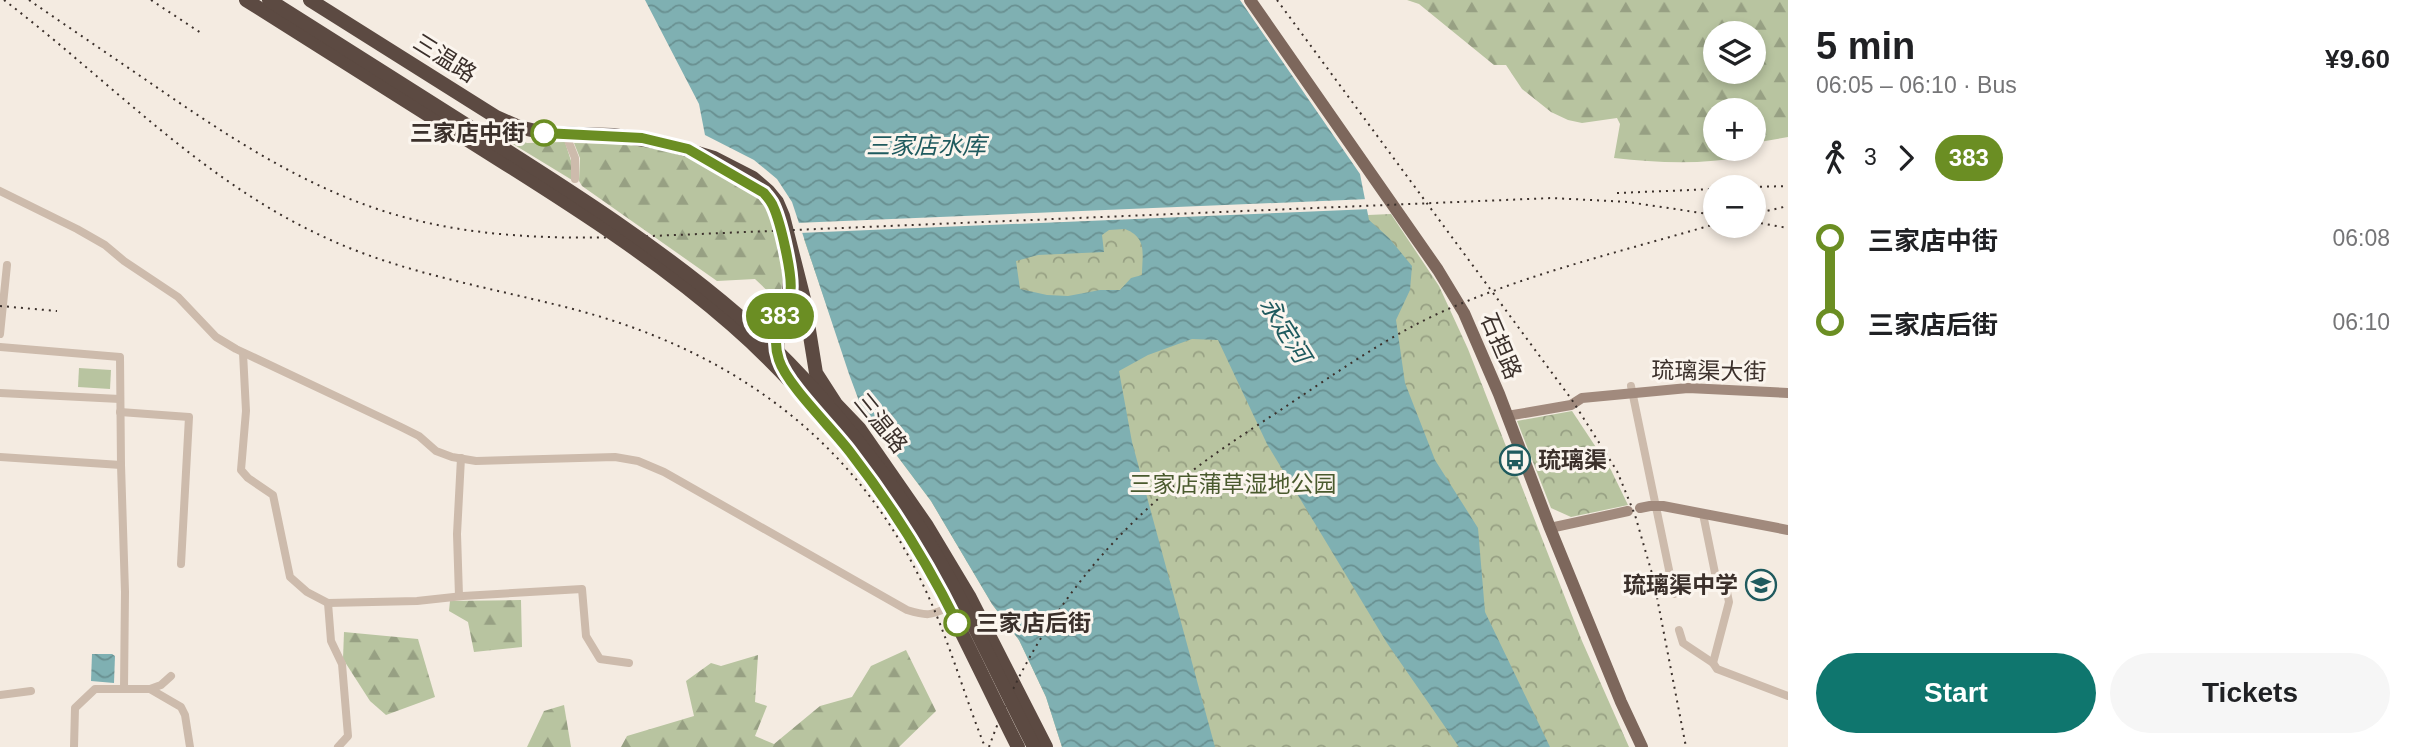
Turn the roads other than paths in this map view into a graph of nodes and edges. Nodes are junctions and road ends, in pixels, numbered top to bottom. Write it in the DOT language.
graph roads {
  1 [pos="246,0"];
  2 [pos="269,0"];
  3 [pos="310,0"];
  4 [pos="1250,0"];
  5 [pos="566,135"];
  6 [pos="688,149"];
  7 [pos="575,179"];
  8 [pos="0,191"];
  9 [pos="8,265"];
  10 [pos="0,334"];
  11 [pos="0,347"];
  12 [pos="243,353"];
  13 [pos="1631,389"];
  14 [pos="0,393"];
  15 [pos="1788,393"];
  16 [pos="803,395"];
  17 [pos="120,399"];
  18 [pos="120,412"];
  19 [pos="1507,416"];
  20 [pos="0,457"];
  21 [pos="461,458"];
  22 [pos="121,466"];
  23 [pos="1656,506"];
  24 [pos="1640,508"];
  25 [pos="1628,512"];
  26 [pos="1703,514"];
  27 [pos="1550,528"];
  28 [pos="905,530"];
  29 [pos="1788,530"];
  30 [pos="181,564"];
  31 [pos="1674,594"];
  32 [pos="459,596"];
  33 [pos="969,596"];
  34 [pos="328,603"];
  35 [pos="949,607"];
  36 [pos="1679,629"];
  37 [pos="629,663"];
  38 [pos="1713,663"];
  39 [pos="170,676"];
  40 [pos="124,688"];
  41 [pos="150,689"];
  42 [pos="31,691"];
  43 [pos="0,695"];
  44 [pos="1788,696"];
  45 [pos="74,747"];
  46 [pos="190,747"];
  47 [pos="338,747"];
  48 [pos="1018,747"];
  49 [pos="1034,747"];
  50 [pos="1046,747"];
  51 [pos="1642,747"];
  1 -- 16 [label="highway, bridge"];
  2 -- 49 [label="highway, bridge"];
  3 -- 5 [label="highway, 三温路"];
  4 -- 19 [label="main road, 石担路"];
  5 -- 6 [label="highway, 三温路"];
  5 -- 7 [label="street"];
  6 -- 16 [label="highway, 三温路"];
  6 -- 33 [label="highway, 三温路"];
  8 -- 12 [label="street"];
  9 -- 10 [label="street"];
  11 -- 17 [label="street"];
  12 -- 21 [label="street"];
  12 -- 34 [label="street"];
  13 -- 15 [label="street, 琉璃渠大街"];
  13 -- 19 [label="street, 琉璃渠大街"];
  13 -- 23 [label="street"];
  14 -- 17 [label="street"];
  16 -- 28 [label="highway, 三温路"];
  17 -- 18 [label="street"];
  18 -- 22 [label="street"];
  18 -- 30 [label="street"];
  19 -- 27 [label="main road, 石担路"];
  20 -- 22 [label="street"];
  21 -- 32 [label="street"];
  21 -- 35 [label="street"];
  22 -- 40 [label="street"];
  23 -- 24 [label="street"];
  23 -- 26 [label="street"];
  23 -- 31 [label="street"];
  25 -- 27 [label="street"];
  26 -- 29 [label="street"];
  26 -- 38 [label="street"];
  27 -- 51 [label="main road, 石担路"];
  28 -- 35 [label="highway, 三温路"];
  28 -- 48 [label="highway, bridge"];
  32 -- 34 [label="street"];
  32 -- 37 [label="street"];
  33 -- 35 [label="street"];
  33 -- 50 [label="highway, 三温路"];
  34 -- 47 [label="street"];
  35 -- 48 [label="highway, 三温路"];
  36 -- 38 [label="street"];
  38 -- 44 [label="street"];
  39 -- 41 [label="street"];
  40 -- 41 [label="street"];
  40 -- 45 [label="street"];
  41 -- 46 [label="street"];
  42 -- 43 [label="street"];
}
